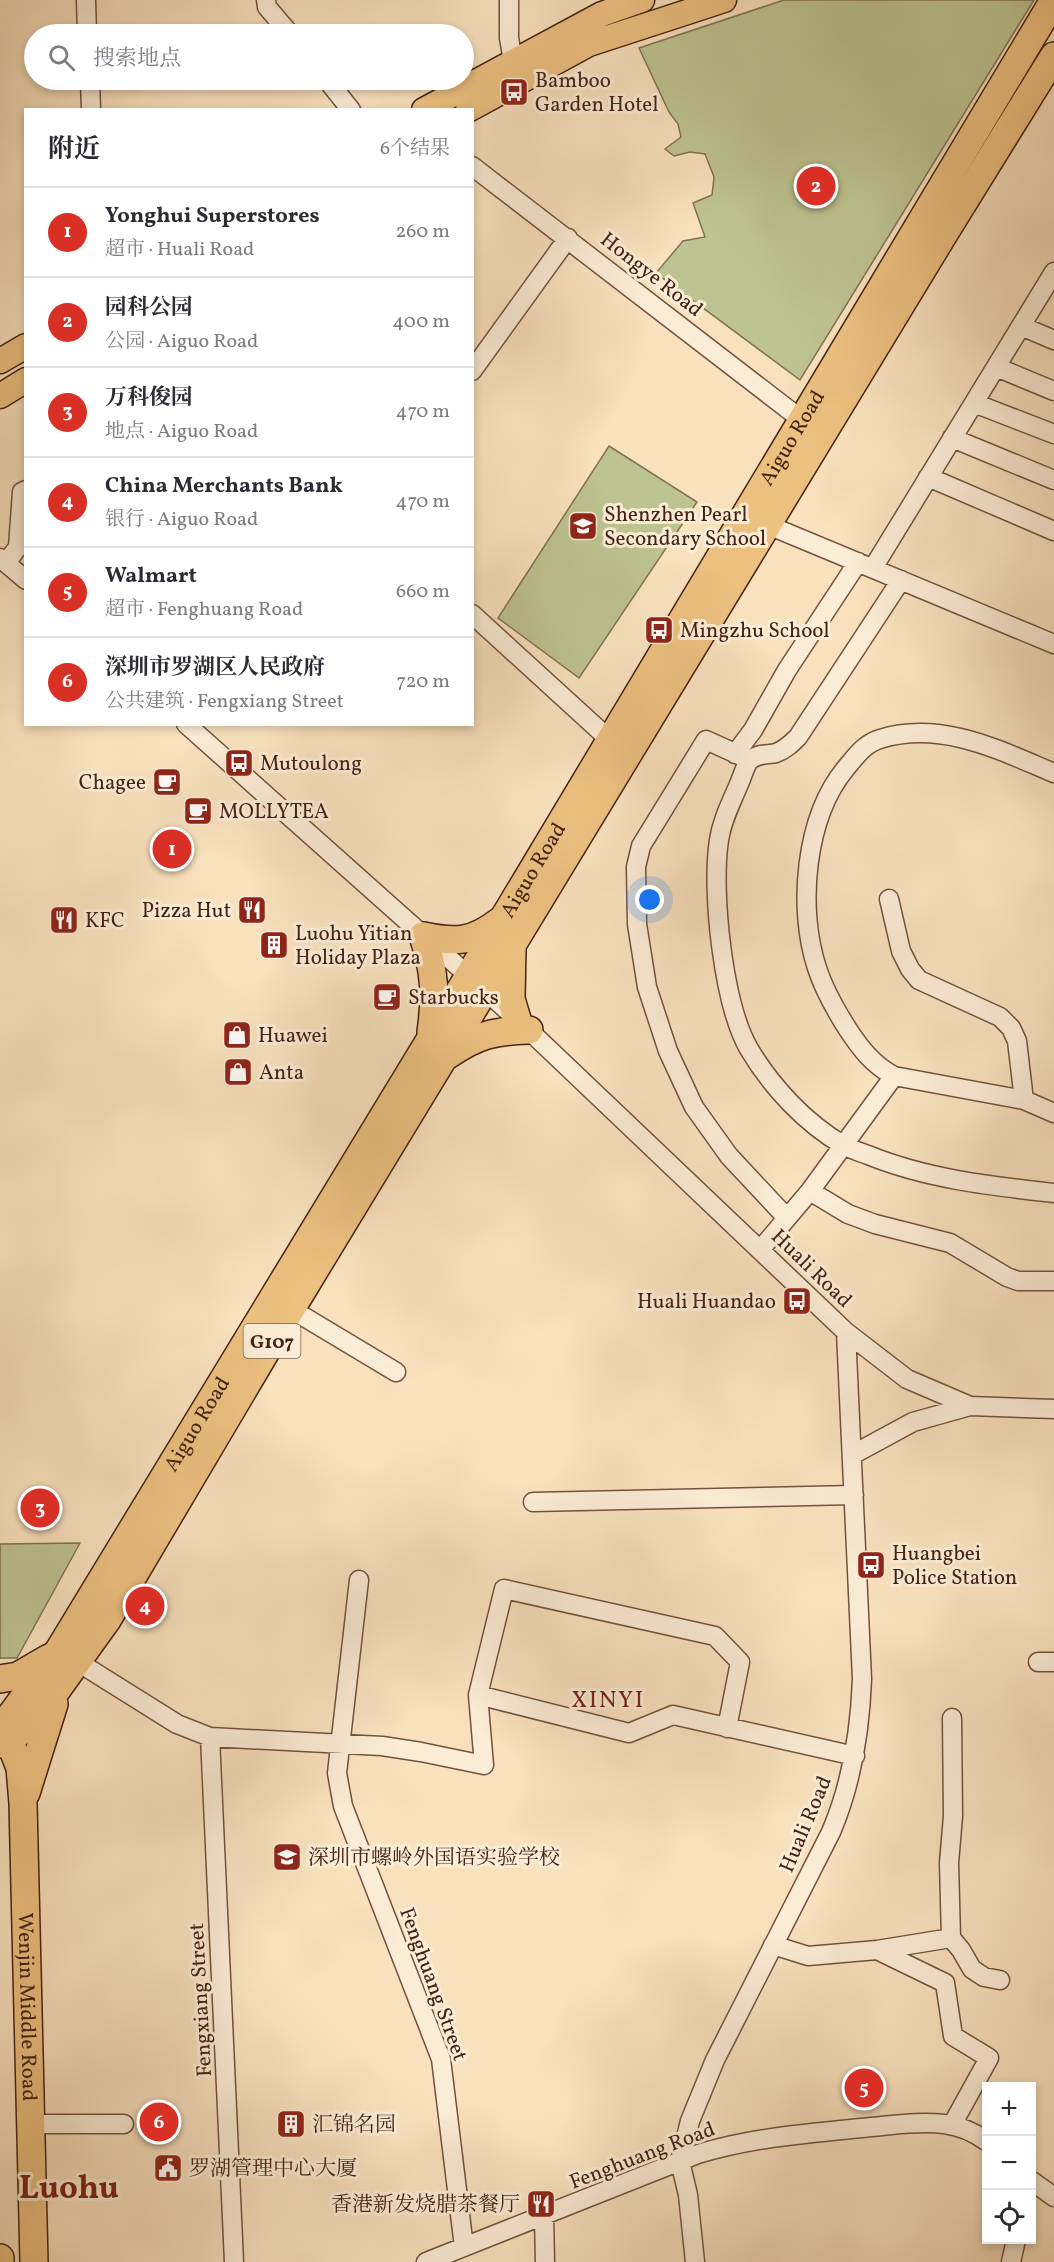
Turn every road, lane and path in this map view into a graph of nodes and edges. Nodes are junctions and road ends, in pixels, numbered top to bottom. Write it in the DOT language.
graph roads {
  1 [pos="86,0"];
  2 [pos="266,0"];
  3 [pos="509,0"];
  4 [pos="642,0"];
  5 [pos="724,0"];
  6 [pos="1054,0"];
  7 [pos="87,24"];
  8 [pos="281,24"];
  9 [pos="1054,56"];
  10 [pos="513,61"];
  11 [pos="474,82"];
  12 [pos="90,90"];
  13 [pos="335,90"];
  14 [pos="460,90"];
  15 [pos="91,108"];
  16 [pos="349,108"];
  17 [pos="428,108"];
  18 [pos="472,108"];
  19 [pos="474,168"];
  20 [pos="568,238"];
  21 [pos="1052,280"];
  22 [pos="1021,326"];
  23 [pos="1054,340"];
  24 [pos="24,347"];
  25 [pos="0,361"];
  26 [pos="996,367"];
  27 [pos="474,368"];
  28 [pos="24,381"];
  29 [pos="1054,392"];
  30 [pos="0,396"];
  31 [pos="974,403"];
  32 [pos="802,420"];
  33 [pos="1054,434"];
  34 [pos="952,438"];
  35 [pos="928,477"];
  36 [pos="1054,480"];
  37 [pos="24,491"];
  38 [pos="768,525"];
  39 [pos="1054,531"];
  40 [pos="3,560"];
  41 [pos="865,565"];
  42 [pos="24,578"];
  43 [pos="901,580"];
  44 [pos="474,616"];
  45 [pos="1054,644"];
  46 [pos="188,726"];
  47 [pos="610,740"];
  48 [pos="743,757"];
  49 [pos="1054,773"];
  50 [pos="889,899"];
  51 [pos="503,919"];
  52 [pos="423,936"];
  53 [pos="512,946"];
  54 [pos="477,983"];
  55 [pos="523,1025"];
  56 [pos="437,1048"];
  57 [pos="894,1076"];
  58 [pos="1024,1100"];
  59 [pos="1054,1113"];
  60 [pos="844,1146"];
  61 [pos="810,1191"];
  62 [pos="1054,1193"];
  63 [pos="787,1218"];
  64 [pos="760,1250"];
  65 [pos="1054,1281"];
  66 [pos="291,1309"];
  67 [pos="846,1332"];
  68 [pos="396,1372"];
  69 [pos="970,1406"];
  70 [pos="1054,1410"];
  71 [pos="852,1455"];
  72 [pos="854,1495"];
  73 [pos="533,1502"];
  74 [pos="359,1580"];
  75 [pos="69,1656"];
  76 [pos="0,1679"];
  77 [pos="58,1691"];
  78 [pos="478,1695"];
  79 [pos="952,1718"];
  80 [pos="727,1728"];
  81 [pos="3,1732"];
  82 [pos="210,1737"];
  83 [pos="340,1744"];
  84 [pos="855,1756"];
  85 [pos="23,1803"];
  86 [pos="951,1938"];
  87 [pos="773,1945"];
  88 [pos="877,1950"];
  89 [pos="1000,1980"];
  90 [pos="31,2124"];
  91 [pos="124,2124"];
  92 [pos="952,2125"];
  93 [pos="982,2138"];
  94 [pos="680,2161"];
  95 [pos="1036,2184"];
  96 [pos="1054,2197"];
  97 [pos="544,2216"];
  98 [pos="1016,2244"];
  99 [pos="464,2247"];
  100 [pos="34,2262"];
  101 [pos="234,2262"];
  102 [pos="426,2262"];
  103 [pos="545,2262"];
  104 [pos="695,2262"];
  105 [pos="1011,2262"];
  1 -- 7 [label="street"];
  2 -- 8 [label="street"];
  3 -- 10 [label="street"];
  4 -- 10 [label="main road"];
  5 -- 18 [label="main road"];
  6 -- 32 [label="highway, Aiguo Road / G107"];
  9 -- 38 [label="highway, Aiguo Road / G107"];
  10 -- 11 [label="main road"];
  12 -- 15 [label="street"];
  13 -- 16 [label="street"];
  14 -- 17 [label="main road"];
  19 -- 20 [label="street, Hongye Road"];
  20 -- 27 [label="street"];
  20 -- 32 [label="street, Hongye Road"];
  21 -- 22 [label="street"];
  22 -- 23 [label="street"];
  22 -- 26 [label="street"];
  24 -- 25 [label="main road"];
  26 -- 29 [label="street"];
  26 -- 31 [label="street"];
  28 -- 30 [label="main road"];
  31 -- 33 [label="street"];
  31 -- 34 [label="street"];
  32 -- 47 [label="highway, Aiguo Road / G107"];
  34 -- 35 [label="street"];
  34 -- 36 [label="street"];
  35 -- 39 [label="street"];
  35 -- 41 [label="street"];
  37 -- 40 [label="street"];
  38 -- 41 [label="street"];
  38 -- 53 [label="highway, Aiguo Road / G107"];
  40 -- 42 [label="street"];
  41 -- 43 [label="street"];
  41 -- 48 [label="street"];
  43 -- 45 [label="street"];
  43 -- 48 [label="street"];
  44 -- 47 [label="street"];
  46 -- 52 [label="street, Huali Road"];
  47 -- 51 [label="highway, Aiguo Road / G107"];
  48 -- 60 [label="street"];
  48 -- 63 [label="street"];
  49 -- 57 [label="street"];
  50 -- 58 [label="street"];
  51 -- 52 [label="highway"];
  51 -- 54 [label="highway, Aiguo Road / G107"];
  52 -- 54 [label="street, Huali Road"];
  52 -- 56 [label="highway"];
  53 -- 54 [label="highway, Aiguo Road / G107"];
  53 -- 55 [label="highway"];
  54 -- 55 [label="street, Huali Road"];
  54 -- 56 [label="highway, Aiguo Road / G107"];
  55 -- 56 [label="highway"];
  55 -- 64 [label="street, Huali Road"];
  56 -- 66 [label="highway, Aiguo Road / G107"];
  56 -- 75 [label="highway, Aiguo Road / G107"];
  57 -- 58 [label="street"];
  57 -- 60 [label="street"];
  58 -- 59 [label="street"];
  60 -- 61 [label="street"];
  60 -- 62 [label="street"];
  61 -- 63 [label="street"];
  61 -- 65 [label="street"];
  63 -- 64 [label="street"];
  64 -- 67 [label="street, Huali Road"];
  66 -- 68 [label="street"];
  66 -- 75 [label="highway, Aiguo Road / G107"];
  67 -- 69 [label="street"];
  67 -- 71 [label="street, Huali Road"];
  69 -- 70 [label="street"];
  69 -- 71 [label="street"];
  71 -- 72 [label="street, Huali Road"];
  72 -- 73 [label="street"];
  72 -- 84 [label="street, Huali Road"];
  74 -- 83 [label="street, Fenghuang Street"];
  75 -- 76 [label="highway"];
  75 -- 77 [label="highway, Aiguo Road / G107"];
  75 -- 81 [label="highway, Aiguo Road / G107"];
  75 -- 82 [label="street"];
  77 -- 81 [label="highway, Aiguo Road / G107"];
  77 -- 85 [label="highway"];
  78 -- 80 [label="street"];
  78 -- 80 [label="street"];
  78 -- 83 [label="street"];
  79 -- 86 [label="street"];
  80 -- 84 [label="street"];
  81 -- 85 [label="highway, Wenjin Middle Road"];
  82 -- 83 [label="street"];
  82 -- 101 [label="street, Fengxiang Street"];
  83 -- 99 [label="street, Fenghuang Street"];
  84 -- 87 [label="street, Huali Road"];
  85 -- 90 [label="highway, Wenjin Middle Road"];
  86 -- 88 [label="street"];
  86 -- 89 [label="street"];
  87 -- 88 [label="street"];
  87 -- 94 [label="street, Huali Road"];
  88 -- 92 [label="street"];
  90 -- 91 [label="street"];
  90 -- 100 [label="highway, Wenjin Middle Road"];
  92 -- 93 [label="street, Fenghuang Road"];
  92 -- 94 [label="street, Fenghuang Road"];
  94 -- 97 [label="street, Fenghuang Road"];
  94 -- 104 [label="street"];
  95 -- 96 [label="street"];
  97 -- 99 [label="street, Fenghuang Road"];
  97 -- 103 [label="street"];
  98 -- 105 [label="street"];
  99 -- 102 [label="street, Fenghuang Road"];
}
